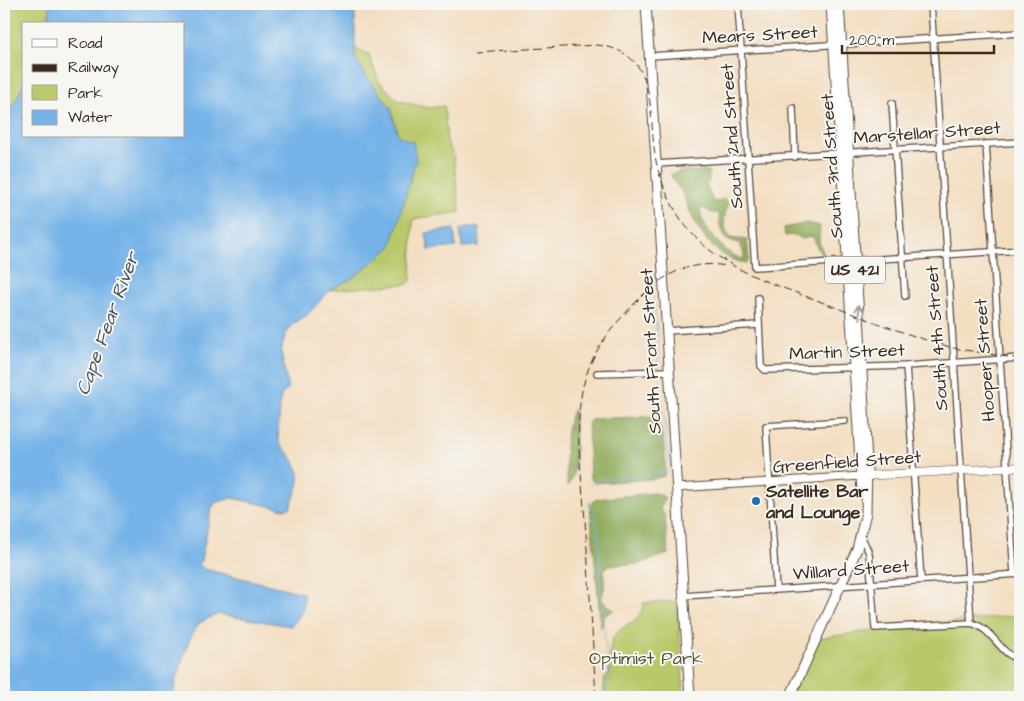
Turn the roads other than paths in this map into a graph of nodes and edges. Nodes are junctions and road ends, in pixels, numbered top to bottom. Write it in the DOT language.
graph roads {
  1 [pos="646,4"];
  2 [pos="738,4"];
  3 [pos="831,4"];
  4 [pos="838,4"];
  5 [pos="931,4"];
  6 [pos="1020,33"];
  7 [pos="933,39"];
  8 [pos="837,46"];
  9 [pos="741,52"];
  10 [pos="650,56"];
  11 [pos="892,103"];
  12 [pos="793,108"];
  13 [pos="1020,142"];
  14 [pos="986,144"];
  15 [pos="941,147"];
  16 [pos="895,150"];
  17 [pos="844,154"];
  18 [pos="794,157"];
  19 [pos="748,160"];
  20 [pos="656,164"];
  21 [pos="1020,250"];
  22 [pos="993,252"];
  23 [pos="947,255"];
  24 [pos="902,258"];
  25 [pos="851,261"];
  26 [pos="905,296"];
  27 [pos="758,298"];
  28 [pos="758,325"];
  29 [pos="666,331"];
  30 [pos="1020,358"];
  31 [pos="1000,360"];
  32 [pos="954,363"];
  33 [pos="906,366"];
  34 [pos="857,367"];
  35 [pos="669,371"];
  36 [pos="597,373"];
  37 [pos="845,420"];
  38 [pos="1020,466"];
  39 [pos="1008,467"];
  40 [pos="962,470"];
  41 [pos="915,473"];
  42 [pos="864,476"];
  43 [pos="769,482"];
  44 [pos="676,488"];
  45 [pos="862,535"];
  46 [pos="1017,574"];
  47 [pos="969,576"];
  48 [pos="921,580"];
  49 [pos="872,583"];
  50 [pos="840,586"];
  51 [pos="776,590"];
  52 [pos="683,596"];
  53 [pos="971,623"];
  54 [pos="1020,660"];
  55 [pos="690,697"];
  56 [pos="790,697"];
  1 -- 10 [label="main road, South Front Street"];
  2 -- 9 [label="street, South 2nd Street"];
  3 -- 8 [label="main road, South 3rd Street / US 421"];
  4 -- 8 [label="main road, South 3rd Street / US 421"];
  5 -- 7 [label="street, South 4th Street"];
  6 -- 7 [label="street, Mears Street"];
  7 -- 8 [label="street, Mears Street"];
  7 -- 15 [label="street, South 4th Street"];
  8 -- 9 [label="street, Mears Street"];
  8 -- 17 [label="main road, South 3rd Street / US 421"];
  9 -- 10 [label="street, Mears Street"];
  9 -- 19 [label="street, South 2nd Street"];
  10 -- 20 [label="main road, South Front Street"];
  11 -- 16 [label="street"];
  12 -- 18 [label="street"];
  13 -- 14 [label="street, Marstellar Street"];
  14 -- 15 [label="street, Marstellar Street"];
  14 -- 22 [label="street, Hooper Street"];
  15 -- 16 [label="street, Marstellar Street"];
  15 -- 23 [label="street, South 4th Street"];
  16 -- 17 [label="street, Marstellar Street"];
  16 -- 24 [label="street"];
  17 -- 18 [label="street, Marstellar Street"];
  17 -- 25 [label="main road, South 3rd Street / US 421"];
  18 -- 19 [label="street, Marstellar Street"];
  19 -- 20 [label="street, Marstellar Street"];
  19 -- 25 [label="street, South 2nd Street"];
  20 -- 29 [label="main road, South Front Street"];
  21 -- 22 [label="street"];
  22 -- 23 [label="street"];
  22 -- 31 [label="street, Hooper Street"];
  23 -- 24 [label="street"];
  23 -- 32 [label="street, South 4th Street"];
  24 -- 25 [label="street"];
  24 -- 26 [label="street"];
  25 -- 34 [label="main road, South 3rd Street / US 421"];
  27 -- 28 [label="street"];
  28 -- 29 [label="street"];
  28 -- 34 [label="street, Martin Street"];
  29 -- 35 [label="main road, South Front Street"];
  30 -- 31 [label="street, Martin Street"];
  31 -- 32 [label="street, Martin Street"];
  31 -- 39 [label="street, Hooper Street"];
  32 -- 33 [label="street, Martin Street"];
  32 -- 40 [label="street, South 4th Street"];
  33 -- 34 [label="street, Martin Street"];
  33 -- 41 [label="street"];
  34 -- 42 [label="main road, South 3rd Street / US 421"];
  35 -- 36 [label="street"];
  35 -- 44 [label="main road, South Front Street"];
  37 -- 43 [label="street"];
  38 -- 39 [label="main road, Greenfield Street"];
  39 -- 40 [label="main road, Greenfield Street"];
  39 -- 46 [label="street, Hooper Street"];
  40 -- 41 [label="main road, Greenfield Street"];
  40 -- 47 [label="street, South 4th Street"];
  41 -- 42 [label="main road, Greenfield Street"];
  41 -- 48 [label="street"];
  42 -- 43 [label="street, Greenfield Street"];
  42 -- 45 [label="main road, South 3rd Street / US 421"];
  43 -- 44 [label="street, Greenfield Street"];
  43 -- 51 [label="street"];
  44 -- 52 [label="main road, South Front Street"];
  45 -- 49 [label="street, South 3rd Street"];
  45 -- 50 [label="main road, US 421"];
  46 -- 47 [label="street, Willard Street"];
  47 -- 48 [label="street, Willard Street"];
  47 -- 53 [label="street, South 4th Street"];
  48 -- 49 [label="street, Willard Street"];
  49 -- 50 [label="street, Willard Street"];
  49 -- 53 [label="street, South 3rd Street"];
  50 -- 51 [label="street, Willard Street"];
  50 -- 56 [label="main road, US 421"];
  51 -- 52 [label="street, Willard Street"];
  52 -- 55 [label="main road, South Front Street"];
  53 -- 54 [label="street"];
}
